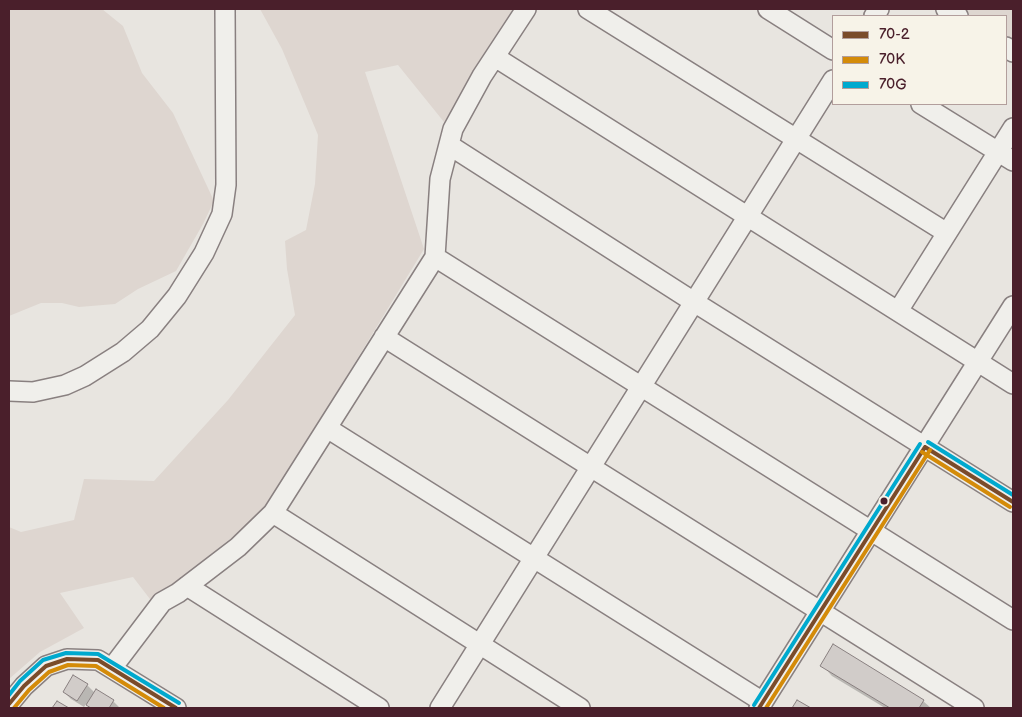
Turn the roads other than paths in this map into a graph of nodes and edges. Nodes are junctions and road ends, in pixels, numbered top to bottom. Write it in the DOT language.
graph roads {
  1 [pos="225,9"];
  2 [pos="526,9"];
  3 [pos="588,9"];
  4 [pos="768,9"];
  5 [pos="832,49"];
  6 [pos="495,57"];
  7 [pos="832,82"];
  8 [pos="922,105"];
  9 [pos="1013,128"];
  10 [pos="796,139"];
  11 [pos="449,146"];
  12 [pos="1006,156"];
  13 [pos="748,216"];
  14 [pos="947,233"];
  15 [pos="435,257"];
  16 [pos="694,302"];
  17 [pos="1013,306"];
  18 [pos="898,311"];
  19 [pos="384,337"];
  20 [pos="978,362"];
  21 [pos="1013,384"];
  22 [pos="641,386"];
  23 [pos="9,391"];
  24 [pos="327,428"];
  25 [pos="925,446"];
  26 [pos="591,467"];
  27 [pos="1013,502"];
  28 [pos="273,513"];
  29 [pos="872,531"];
  30 [pos="534,558"];
  31 [pos="187,586"];
  32 [pos="820,612"];
  33 [pos="1013,620"];
  34 [pos="480,645"];
  35 [pos="112,668"];
  36 [pos="9,704"];
  37 [pos="761,705"];
  38 [pos="176,708"];
  39 [pos="379,708"];
  40 [pos="440,708"];
  41 [pos="580,708"];
  42 [pos="974,708"];
  1 -- 23 [label="street"];
  2 -- 6 [label="street"];
  3 -- 10 [label="street"];
  4 -- 5 [label="street"];
  6 -- 11 [label="street"];
  6 -- 13 [label="street"];
  7 -- 10 [label="street"];
  8 -- 12 [label="street"];
  9 -- 12 [label="street"];
  10 -- 13 [label="street"];
  10 -- 14 [label="street"];
  11 -- 15 [label="street"];
  11 -- 16 [label="street"];
  12 -- 14 [label="street"];
  13 -- 16 [label="street"];
  13 -- 18 [label="street"];
  14 -- 18 [label="street"];
  15 -- 19 [label="street"];
  15 -- 22 [label="street"];
  16 -- 22 [label="street"];
  16 -- 25 [label="street"];
  17 -- 20 [label="street"];
  18 -- 20 [label="street"];
  19 -- 24 [label="street"];
  19 -- 26 [label="street"];
  20 -- 21 [label="street"];
  20 -- 25 [label="street"];
  22 -- 26 [label="street"];
  22 -- 29 [label="street"];
  24 -- 28 [label="street"];
  24 -- 30 [label="street"];
  25 -- 27 [label="street"];
  25 -- 29 [label="street"];
  26 -- 30 [label="street"];
  26 -- 32 [label="street"];
  28 -- 31 [label="street"];
  28 -- 34 [label="street"];
  29 -- 32 [label="street"];
  29 -- 33 [label="street"];
  30 -- 34 [label="street"];
  30 -- 37 [label="street"];
  31 -- 35 [label="street"];
  31 -- 39 [label="street"];
  32 -- 37 [label="street"];
  32 -- 42 [label="street"];
  34 -- 40 [label="street"];
  34 -- 41 [label="street"];
  35 -- 36 [label="street"];
  35 -- 38 [label="street"];
}
